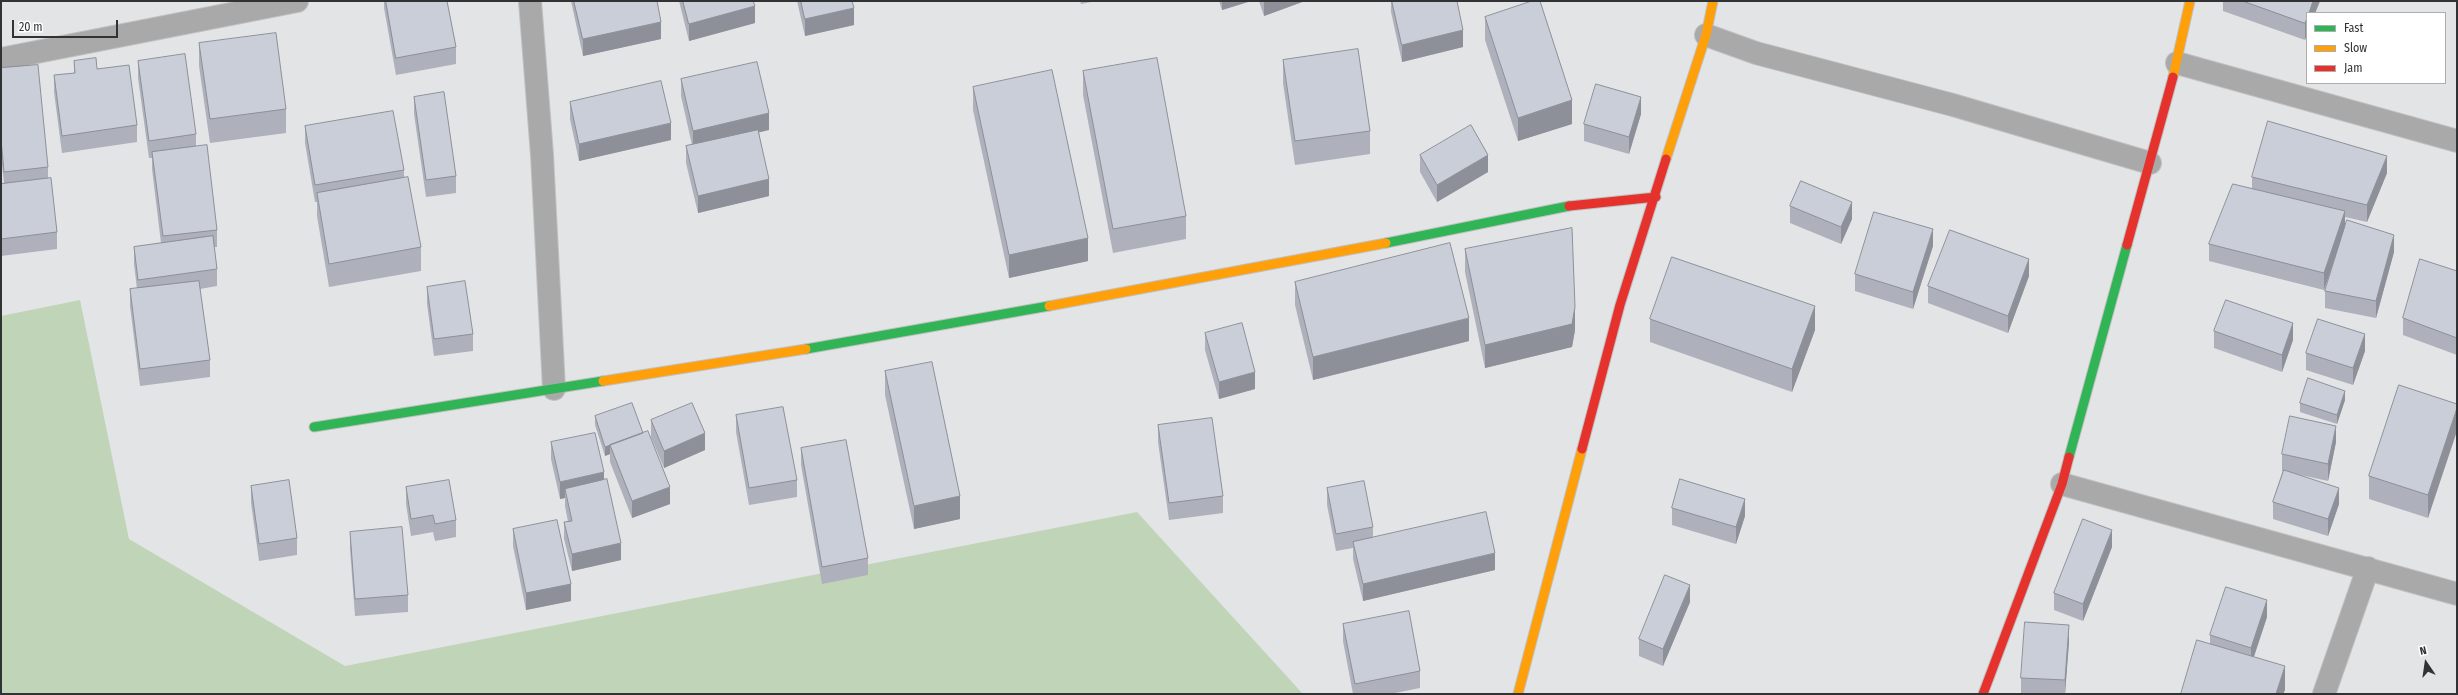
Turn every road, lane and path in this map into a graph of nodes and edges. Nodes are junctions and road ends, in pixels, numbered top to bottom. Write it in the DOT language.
graph roads {
  1 [pos="296,1"];
  2 [pos="530,1"];
  3 [pos="1713,1"];
  4 [pos="2190,1"];
  5 [pos="1706,35"];
  6 [pos="1,59"];
  7 [pos="2177,63"];
  8 [pos="2457,141"];
  9 [pos="2150,163"];
  10 [pos="1656,196"];
  11 [pos="554,389"];
  12 [pos="314,427"];
  13 [pos="2062,484"];
  14 [pos="2368,568"];
  15 [pos="2457,594"];
  16 [pos="1518,694"];
  17 [pos="1983,694"];
  18 [pos="2324,694"];
  1 -- 6 [label="street"];
  2 -- 11 [label="street"];
  3 -- 5 [label="street"];
  4 -- 7 [label="street"];
  5 -- 9 [label="street"];
  5 -- 10 [label="street"];
  7 -- 8 [label="street"];
  7 -- 9 [label="street"];
  9 -- 13 [label="street"];
  10 -- 11 [label="street"];
  10 -- 16 [label="street"];
  11 -- 12 [label="street"];
  13 -- 14 [label="street"];
  13 -- 17 [label="street"];
  14 -- 15 [label="street"];
  14 -- 18 [label="street"];
}
